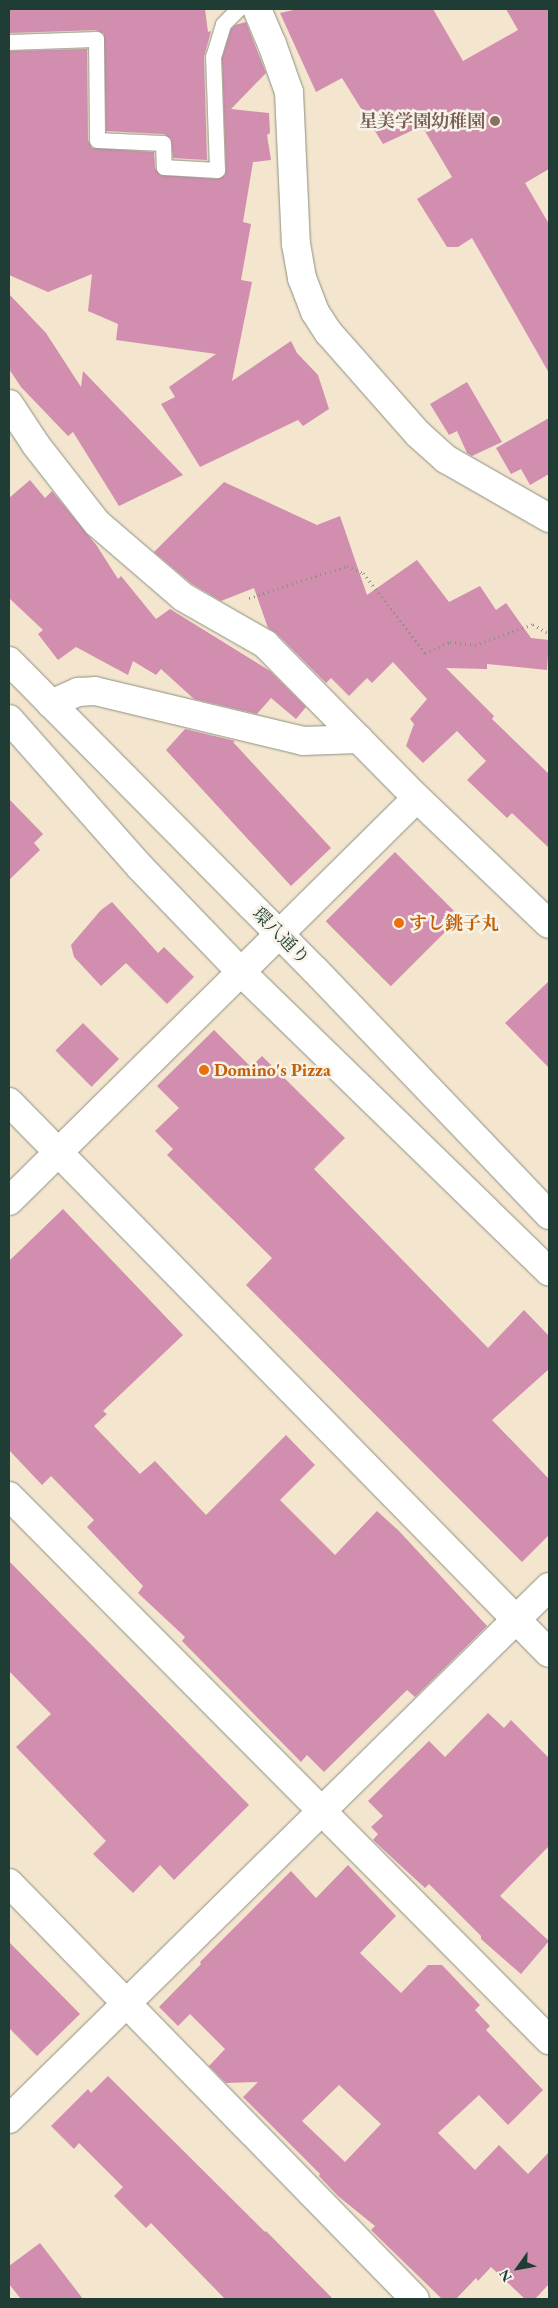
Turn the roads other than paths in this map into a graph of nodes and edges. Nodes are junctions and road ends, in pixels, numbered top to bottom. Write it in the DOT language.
graph roads {
  1 [pos="238,9"];
  2 [pos="257,9"];
  3 [pos="9,42"];
  4 [pos="9,404"];
  5 [pos="549,518"];
  6 [pos="9,661"];
  7 [pos="51,704"];
  8 [pos="9,719"];
  9 [pos="359,739"];
  10 [pos="417,798"];
  11 [pos="549,924"];
  12 [pos="278,934"];
  13 [pos="240,971"];
  14 [pos="9,1102"];
  15 [pos="59,1152"];
  16 [pos="9,1201"];
  17 [pos="549,1215"];
  18 [pos="549,1272"];
  19 [pos="9,1496"];
  20 [pos="549,1587"];
  21 [pos="516,1620"];
  22 [pos="549,1653"];
  23 [pos="323,1811"];
  24 [pos="9,1884"];
  25 [pos="127,2004"];
  26 [pos="549,2040"];
  27 [pos="9,2119"];
  28 [pos="415,2299"];
  1 -- 3 [label="lane"];
  2 -- 5 [label="street"];
  4 -- 9 [label="street"];
  6 -- 7 [label="street, 環八通り"];
  7 -- 9 [label="street"];
  7 -- 12 [label="street, 環八通り"];
  8 -- 13 [label="street"];
  9 -- 10 [label="street"];
  10 -- 11 [label="street"];
  10 -- 12 [label="street"];
  12 -- 13 [label="street"];
  12 -- 17 [label="street, 環八通り"];
  13 -- 15 [label="street"];
  13 -- 18 [label="street"];
  14 -- 15 [label="street"];
  15 -- 16 [label="street"];
  15 -- 21 [label="street"];
  19 -- 23 [label="street"];
  20 -- 21 [label="street"];
  21 -- 22 [label="street"];
  21 -- 23 [label="street"];
  23 -- 25 [label="street"];
  23 -- 26 [label="street"];
  24 -- 25 [label="street"];
  25 -- 27 [label="street"];
  25 -- 28 [label="street"];
}
